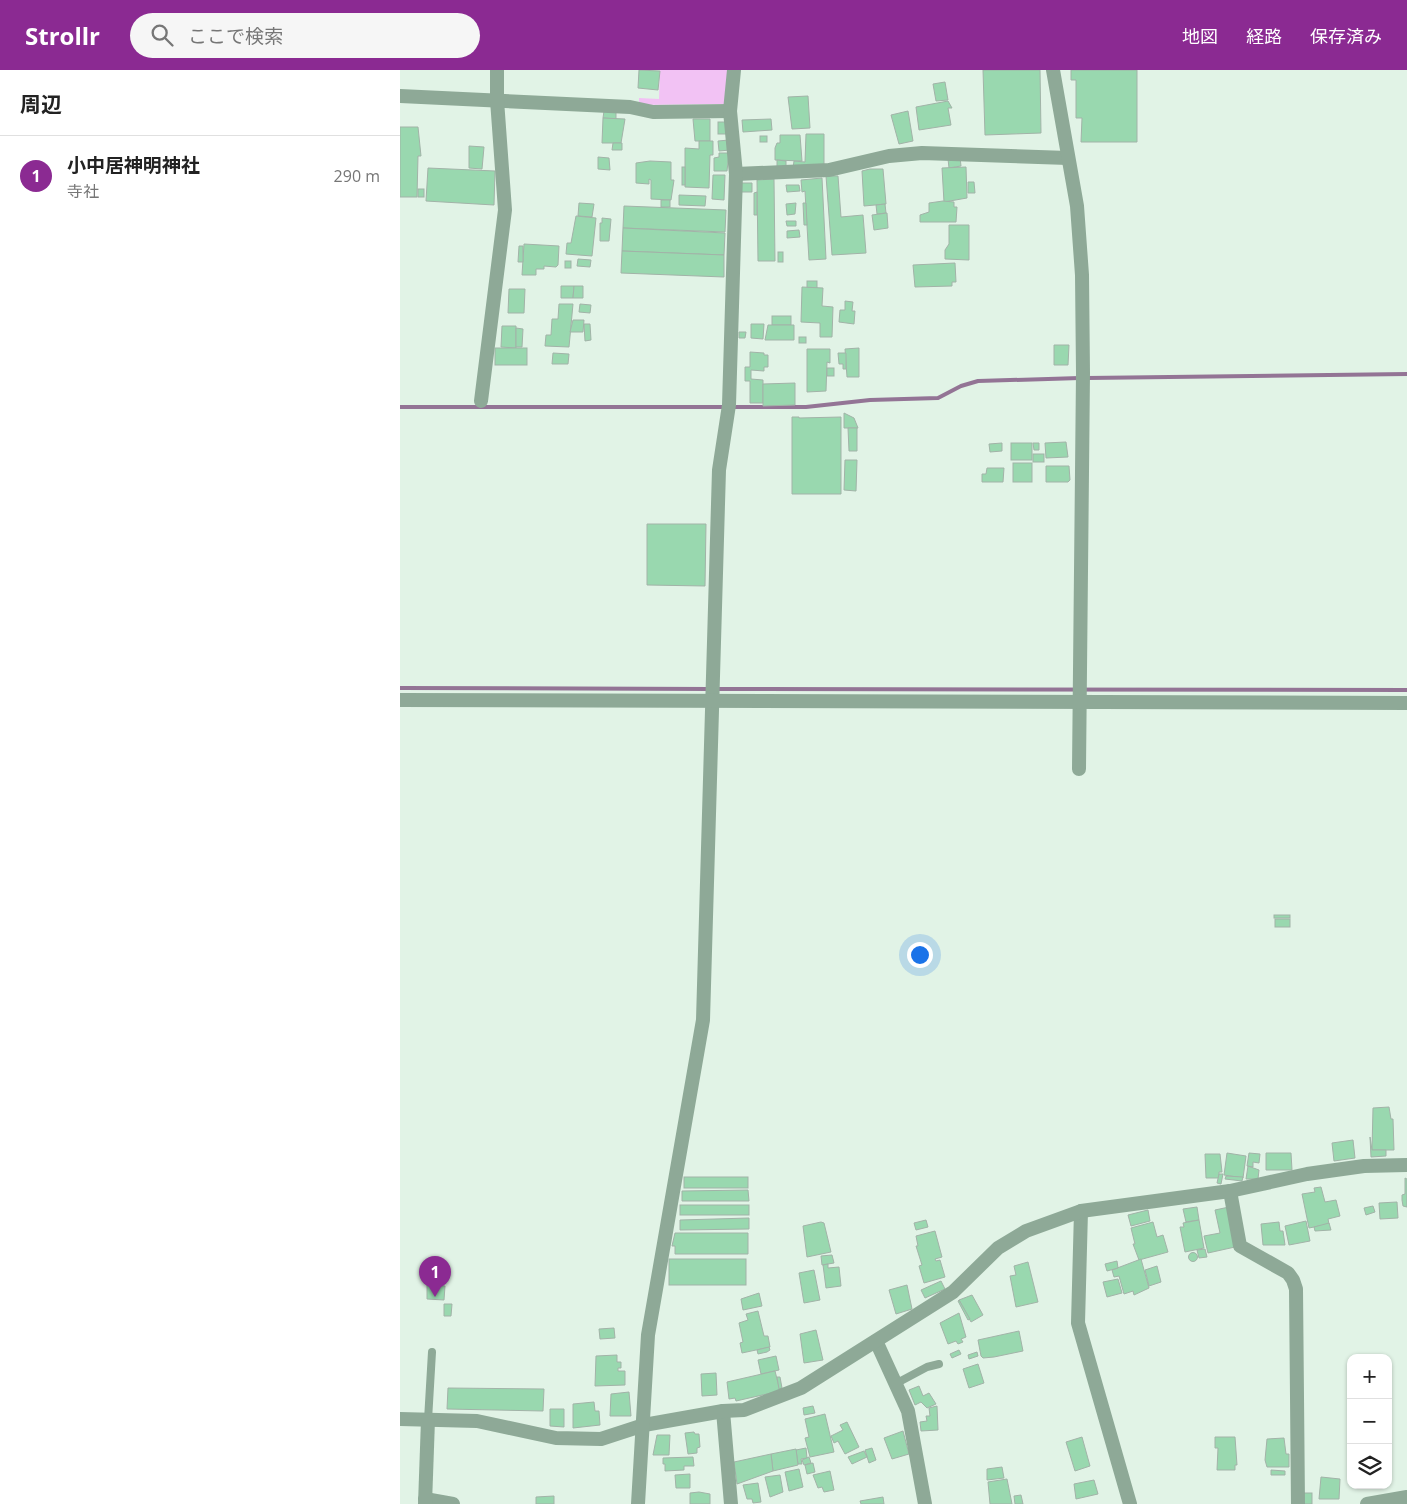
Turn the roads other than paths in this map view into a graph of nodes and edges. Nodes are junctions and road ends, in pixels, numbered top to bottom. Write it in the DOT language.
graph roads {
  1 [pos="497,70"];
  2 [pos="734,70"];
  3 [pos="1053,70"];
  4 [pos="400,96"];
  5 [pos="497,100"];
  6 [pos="730,111"];
  7 [pos="1068,158"];
  8 [pos="736,174"];
  9 [pos="481,402"];
  10 [pos="400,700"];
  11 [pos="711,702"];
  12 [pos="1081,702"];
  13 [pos="1407,704"];
  14 [pos="1079,769"];
  15 [pos="1407,1165"];
  16 [pos="1230,1191"];
  17 [pos="1081,1211"];
  18 [pos="876,1341"];
  19 [pos="432,1352"];
  20 [pos="939,1364"];
  21 [pos="897,1383"];
  22 [pos="723,1411"];
  23 [pos="400,1419"];
  24 [pos="428,1420"];
  25 [pos="644,1425"];
  26 [pos="1407,1497"];
  27 [pos="425,1502"];
  28 [pos="453,1504"];
  29 [pos="638,1504"];
  30 [pos="731,1504"];
  31 [pos="925,1504"];
  32 [pos="1130,1504"];
  33 [pos="1298,1504"];
  34 [pos="1367,1504"];
  1 -- 5 [label="street"];
  2 -- 6 [label="street"];
  3 -- 7 [label="street"];
  4 -- 5 [label="street"];
  5 -- 6 [label="street"];
  5 -- 9 [label="street"];
  6 -- 8 [label="street"];
  7 -- 8 [label="street"];
  7 -- 12 [label="street"];
  8 -- 11 [label="street"];
  10 -- 11 [label="street"];
  11 -- 12 [label="street"];
  11 -- 25 [label="street"];
  12 -- 13 [label="street"];
  12 -- 14 [label="street"];
  15 -- 16 [label="street"];
  16 -- 17 [label="street"];
  16 -- 33 [label="street"];
  17 -- 18 [label="street"];
  17 -- 32 [label="street"];
  18 -- 21 [label="street"];
  18 -- 22 [label="street"];
  19 -- 24 [label="lane"];
  20 -- 21 [label="lane"];
  21 -- 31 [label="street"];
  22 -- 25 [label="street"];
  22 -- 30 [label="street"];
  23 -- 24 [label="street"];
  24 -- 25 [label="street"];
  24 -- 27 [label="street"];
  25 -- 29 [label="street"];
  26 -- 34 [label="street"];
  27 -- 28 [label="street"];
}
